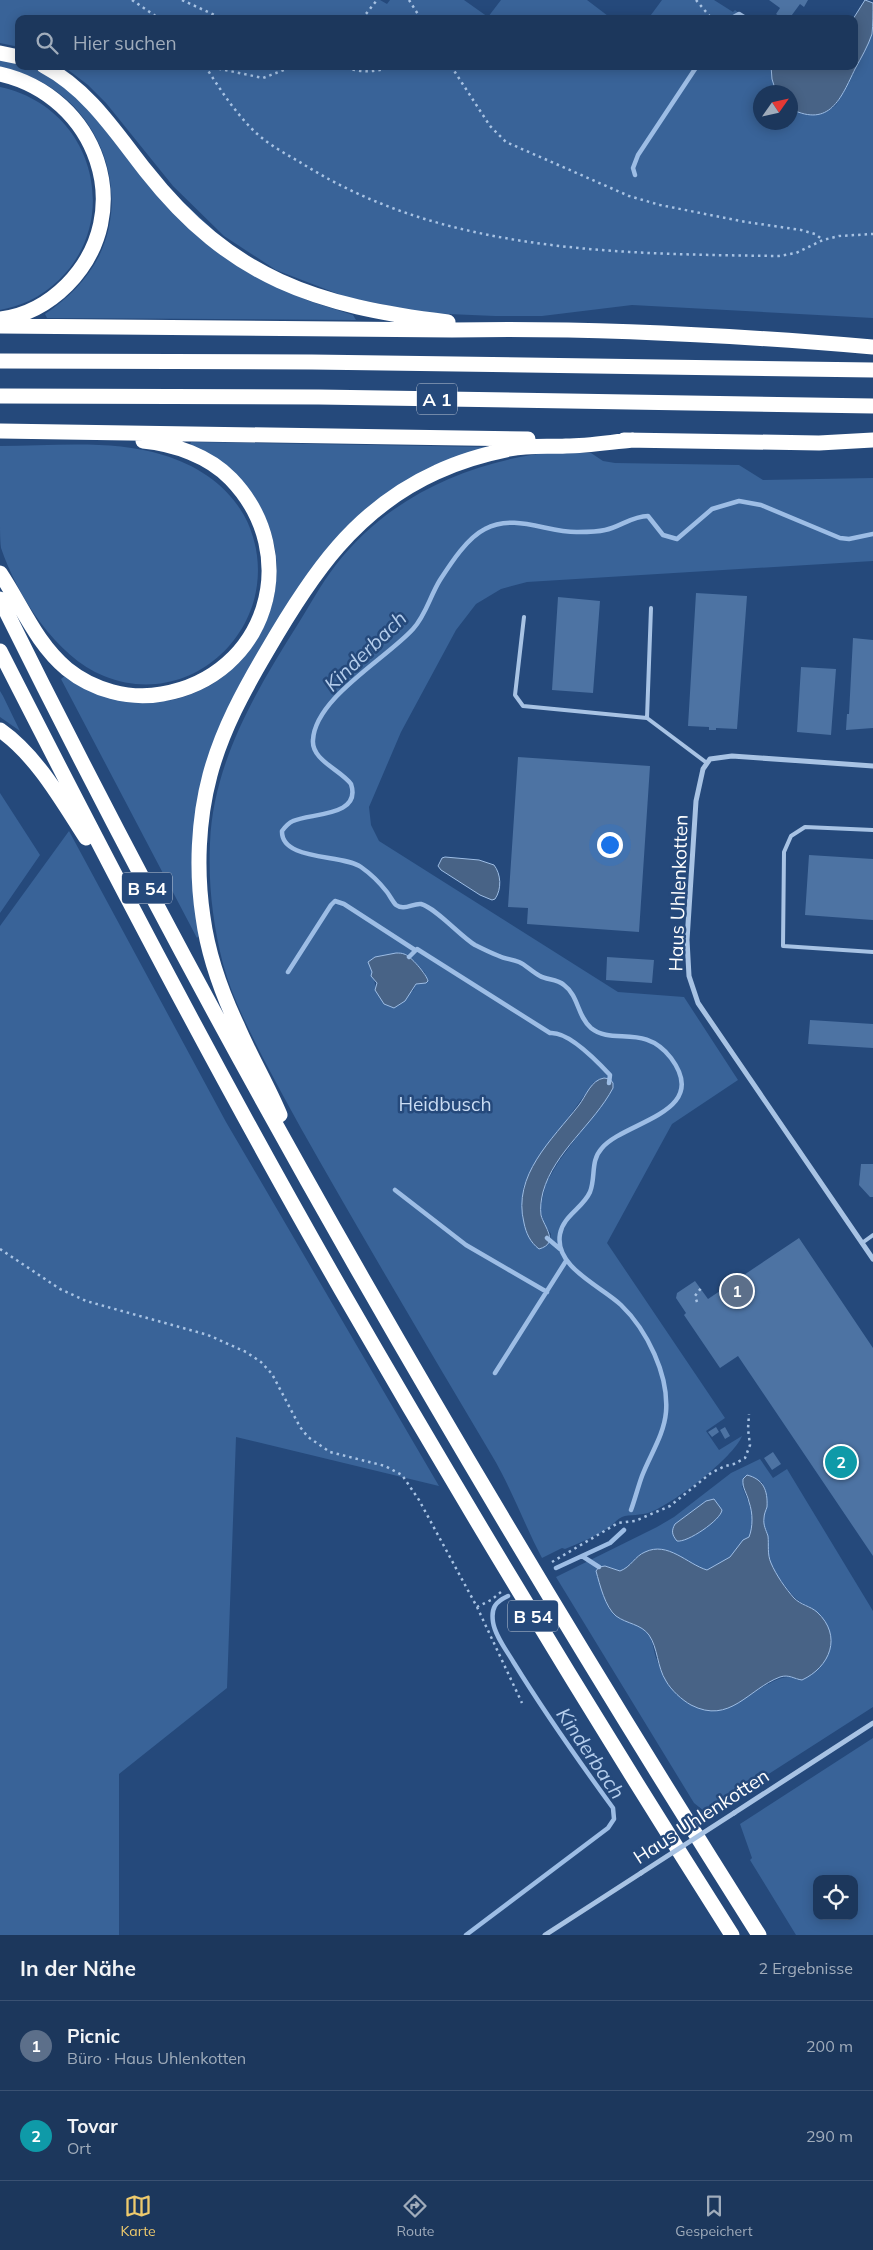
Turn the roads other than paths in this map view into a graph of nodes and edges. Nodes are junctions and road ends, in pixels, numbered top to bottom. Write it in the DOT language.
graph roads {
  1 [pos="0,53"];
  2 [pos="15,56"];
  3 [pos="50,70"];
  4 [pos="0,74"];
  5 [pos="0,319"];
  6 [pos="0,326"];
  7 [pos="507,329"];
  8 [pos="873,347"];
  9 [pos="0,361"];
  10 [pos="873,370"];
  11 [pos="0,396"];
  12 [pos="873,406"];
  13 [pos="0,431"];
  14 [pos="52,431"];
  15 [pos="632,440"];
  16 [pos="873,440"];
  17 [pos="0,573"];
  18 [pos="0,600"];
  19 [pos="651,608"];
  20 [pos="524,617"];
  21 [pos="0,651"];
  22 [pos="647,718"];
  23 [pos="0,730"];
  24 [pos="707,763"];
  25 [pos="873,766"];
  26 [pos="873,830"];
  27 [pos="152,946"];
  28 [pos="873,952"];
  29 [pos="302,1172"];
  30 [pos="873,1235"];
  31 [pos="862,1243"];
  32 [pos="873,1259"];
  33 [pos="873,1723"];
  34 [pos="545,1935"];
  35 [pos="732,1935"];
  36 [pos="759,1935"];
  1 -- 2 [label="highway"];
  3 -- 7 [label="highway"];
  4 -- 5 [label="highway"];
  6 -- 7 [label="highway"];
  7 -- 8 [label="highway"];
  9 -- 10 [label="highway, A 1"];
  11 -- 12 [label="highway, A 1"];
  13 -- 14 [label="highway"];
  14 -- 15 [label="highway"];
  14 -- 17 [label="highway"];
  15 -- 16 [label="highway"];
  15 -- 29 [label="highway"];
  18 -- 29 [label="highway, B 54"];
  19 -- 22 [label="lane"];
  20 -- 22 [label="lane"];
  21 -- 27 [label="highway, B 54"];
  22 -- 24 [label="lane"];
  23 -- 27 [label="highway"];
  24 -- 25 [label="street"];
  24 -- 31 [label="street, Haus Uhlenkotten"];
  26 -- 28 [label="lane"];
  27 -- 35 [label="highway, B 54"];
  29 -- 36 [label="highway, B 54"];
  30 -- 31 [label="lane"];
  31 -- 32 [label="street, Haus Uhlenkotten"];
  33 -- 34 [label="street, Haus Uhlenkotten, bridge"];
}
